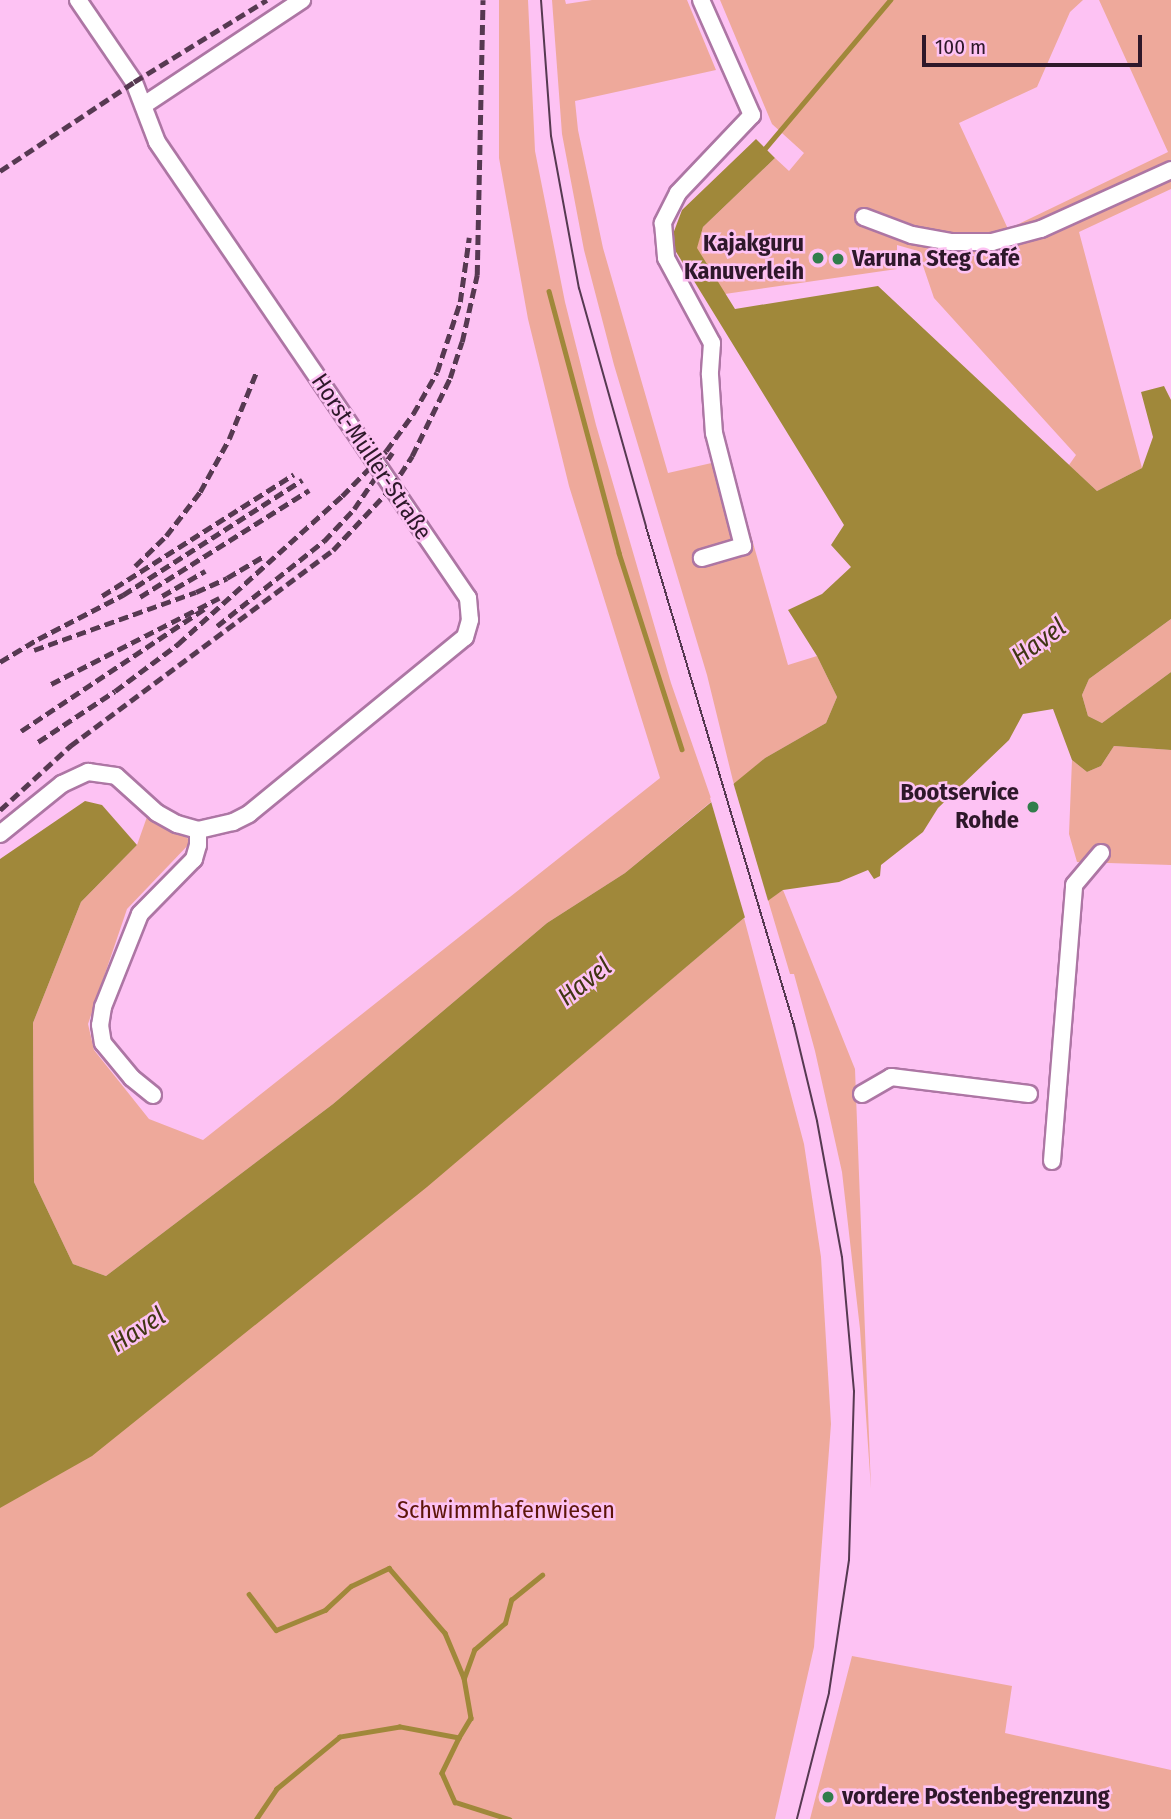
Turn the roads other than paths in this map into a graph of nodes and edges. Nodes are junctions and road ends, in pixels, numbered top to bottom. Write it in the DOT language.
graph roads {
  1 [pos="78,0"];
  2 [pos="302,0"];
  3 [pos="701,0"];
  4 [pos="144,105"];
  5 [pos="1171,170"];
  6 [pos="864,217"];
  7 [pos="702,558"];
  8 [pos="198,830"];
  9 [pos="0,834"];
  10 [pos="1101,853"];
  11 [pos="862,1094"];
  12 [pos="1029,1094"];
  13 [pos="153,1095"];
  14 [pos="1052,1161"];
  1 -- 4 [label="street, Horst-Müller-Straße"];
  2 -- 4 [label="street"];
  3 -- 7 [label="street"];
  4 -- 8 [label="street, Horst-Müller-Straße"];
  5 -- 6 [label="street"];
  8 -- 9 [label="street"];
  8 -- 13 [label="street"];
  10 -- 14 [label="street"];
  11 -- 12 [label="street"];
}
